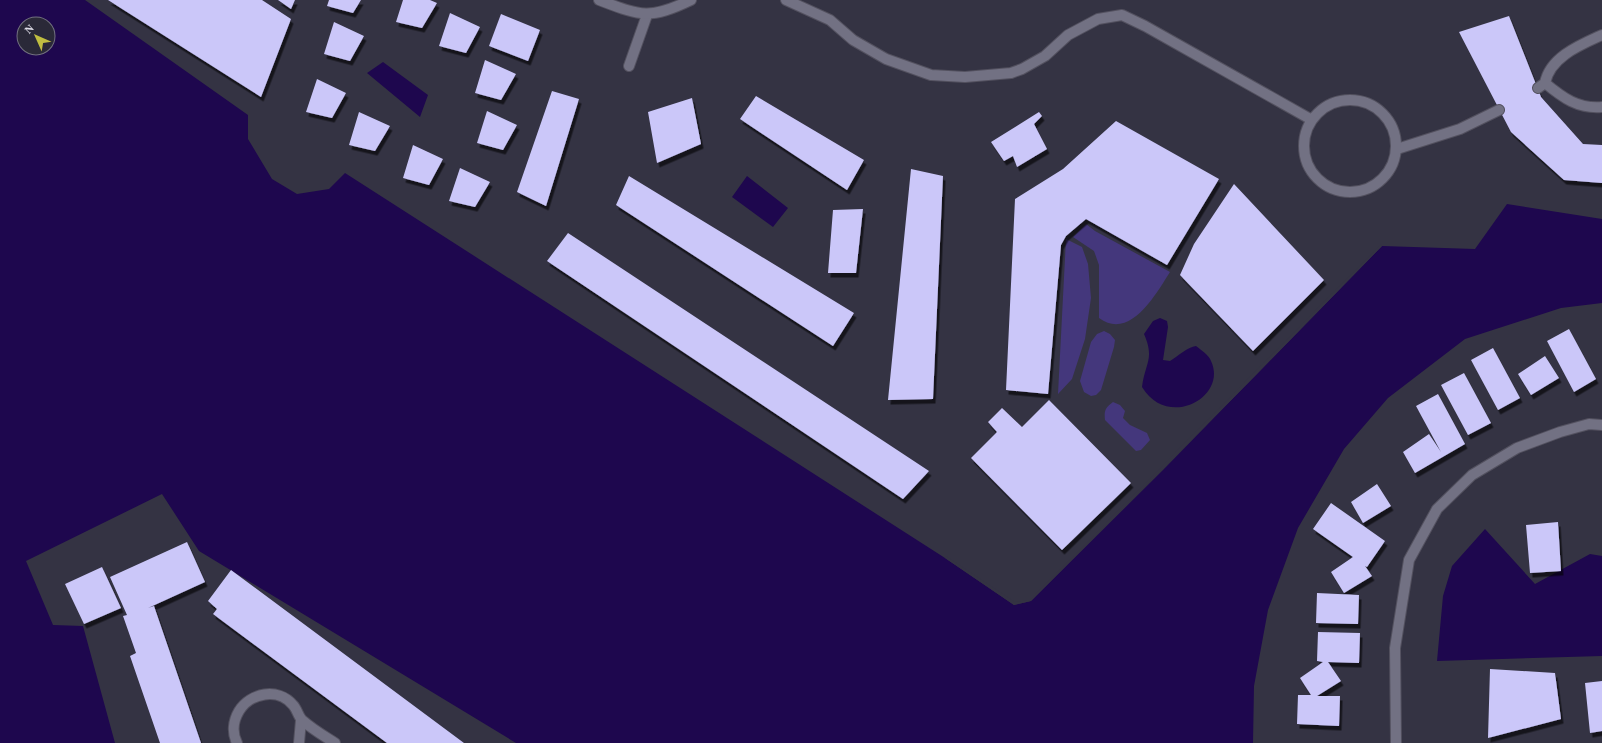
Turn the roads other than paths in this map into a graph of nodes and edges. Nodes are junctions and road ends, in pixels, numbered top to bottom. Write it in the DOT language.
graph roads {
  1 [pos="599,0"];
  2 [pos="691,0"];
  3 [pos="786,0"];
  4 [pos="647,15"];
  5 [pos="1602,35"];
  6 [pos="629,66"];
  7 [pos="1602,107"];
  8 [pos="1499,110"];
  9 [pos="1312,120"];
  10 [pos="1397,149"];
  11 [pos="1602,425"];
  12 [pos="301,720"];
  13 [pos="237,743"];
  14 [pos="299,743"];
  15 [pos="335,743"];
  16 [pos="1396,743"];
  1 -- 4 [label="street"];
  2 -- 4 [label="street"];
  3 -- 9 [label="street"];
  4 -- 6 [label="street"];
  5 -- 7 [label="street"];
  8 -- 10 [label="street"];
  9 -- 10 [label="street"];
  9 -- 10 [label="street"];
  11 -- 16 [label="street"];
  12 -- 13 [label="street"];
  12 -- 14 [label="street"];
  12 -- 15 [label="street"];
}
